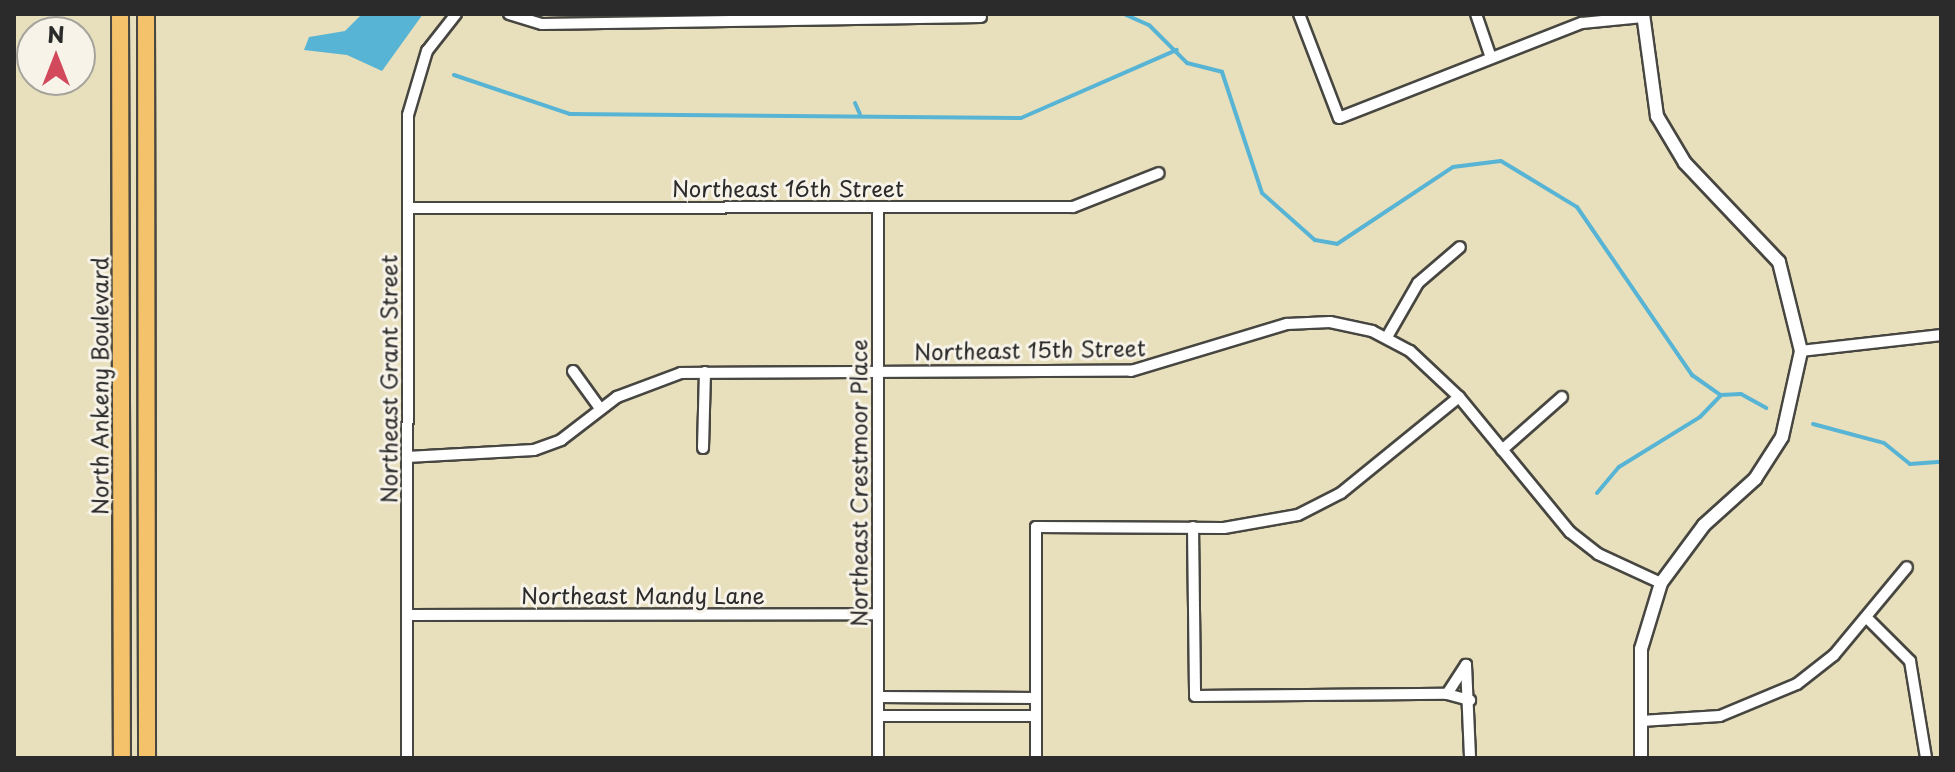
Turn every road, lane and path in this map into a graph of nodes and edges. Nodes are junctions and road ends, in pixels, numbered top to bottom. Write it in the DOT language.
graph roads {
  1 [pos="120,14"];
  2 [pos="146,14"];
  3 [pos="456,14"];
  4 [pos="509,14"];
  5 [pos="1299,14"];
  6 [pos="1476,14"];
  7 [pos="1643,15"];
  8 [pos="981,17"];
  9 [pos="697,18"];
  10 [pos="877,19"];
  11 [pos="1490,55"];
  12 [pos="1159,173"];
  13 [pos="409,208"];
  14 [pos="878,209"];
  15 [pos="1460,247"];
  16 [pos="1941,335"];
  17 [pos="1387,337"];
  18 [pos="1801,351"];
  19 [pos="573,371"];
  20 [pos="878,371"];
  21 [pos="705,372"];
  22 [pos="1459,397"];
  23 [pos="1562,397"];
  24 [pos="599,407"];
  25 [pos="703,448"];
  26 [pos="1502,450"];
  27 [pos="407,457"];
  28 [pos="1193,527"];
  29 [pos="1907,567"];
  30 [pos="1661,583"];
  31 [pos="878,614"];
  32 [pos="408,615"];
  33 [pos="1867,618"];
  34 [pos="1447,694"];
  35 [pos="878,697"];
  36 [pos="1036,698"];
  37 [pos="1470,700"];
  38 [pos="878,716"];
  39 [pos="1036,716"];
  40 [pos="1641,721"];
  41 [pos="122,758"];
  42 [pos="147,758"];
  43 [pos="407,758"];
  44 [pos="878,758"];
  45 [pos="1036,758"];
  46 [pos="1470,758"];
  47 [pos="1641,758"];
  48 [pos="1926,758"];
  1 -- 41 [label="main road, North Ankeny Boulevard"];
  2 -- 42 [label="main road"];
  3 -- 13 [label="street, Northeast Grant Street"];
  4 -- 9 [label="street"];
  5 -- 11 [label="street"];
  6 -- 11 [label="street"];
  7 -- 11 [label="street"];
  7 -- 18 [label="street"];
  8 -- 10 [label="street"];
  9 -- 10 [label="street"];
  12 -- 14 [label="street, Northeast 16th Street"];
  13 -- 14 [label="street, Northeast 16th Street"];
  13 -- 27 [label="street, Northeast Grant Street"];
  14 -- 20 [label="street, Northeast Crestmoor Place"];
  15 -- 17 [label="street"];
  16 -- 18 [label="street"];
  17 -- 20 [label="street, Northeast 15th Street"];
  17 -- 22 [label="street, Northeast 15th Street"];
  18 -- 30 [label="street"];
  19 -- 24 [label="street"];
  20 -- 21 [label="street, Northeast 15th Street"];
  20 -- 31 [label="street, Northeast Crestmoor Place"];
  21 -- 24 [label="street, Northeast 15th Street"];
  21 -- 25 [label="street"];
  22 -- 26 [label="street, Northeast 15th Street"];
  22 -- 28 [label="street"];
  23 -- 26 [label="street"];
  24 -- 27 [label="street, Northeast 15th Street"];
  26 -- 30 [label="street, Northeast 15th Street"];
  27 -- 32 [label="street, Northeast Grant Street"];
  28 -- 34 [label="street"];
  28 -- 36 [label="street"];
  29 -- 33 [label="street"];
  30 -- 40 [label="street"];
  31 -- 32 [label="street, Northeast Mandy Lane"];
  31 -- 35 [label="street, Northeast Crestmoor Place"];
  32 -- 43 [label="street, Northeast Grant Street"];
  33 -- 40 [label="street"];
  33 -- 48 [label="street"];
  34 -- 37 [label="street"];
  34 -- 37 [label="street"];
  35 -- 36 [label="street"];
  35 -- 38 [label="street, Northeast Crestmoor Place"];
  36 -- 39 [label="street"];
  37 -- 46 [label="street"];
  38 -- 39 [label="street"];
  38 -- 44 [label="street, Northeast Crestmoor Place"];
  39 -- 45 [label="street"];
  40 -- 47 [label="street"];
}
